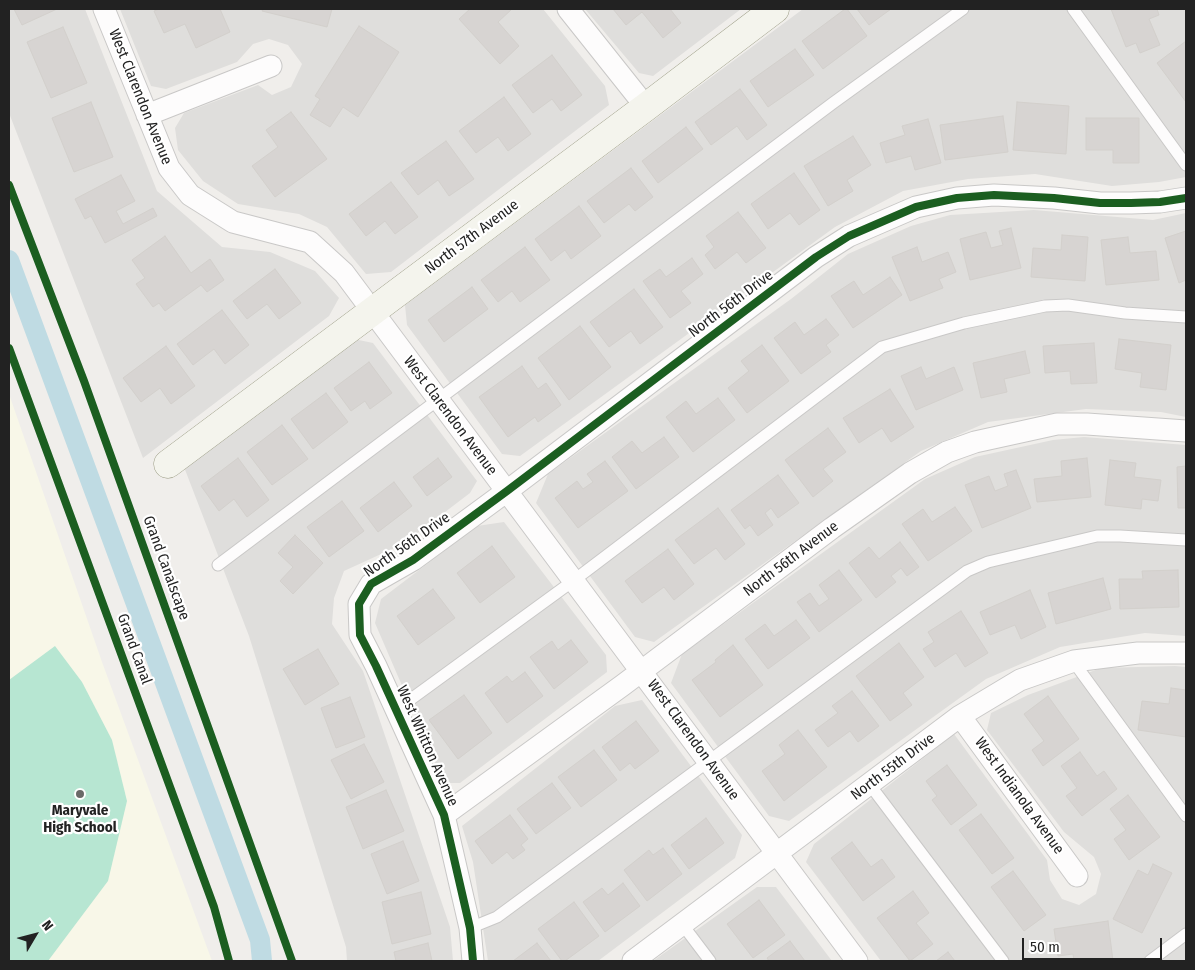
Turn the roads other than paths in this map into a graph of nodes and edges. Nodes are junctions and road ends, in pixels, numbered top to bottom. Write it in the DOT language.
graph roads {
  1 [pos="104,9"];
  2 [pos="568,9"];
  3 [pos="775,9"];
  4 [pos="963,9"];
  5 [pos="1073,9"];
  6 [pos="271,66"];
  7 [pos="646,107"];
  8 [pos="147,115"];
  9 [pos="1186,165"];
  10 [pos="1186,198"];
  11 [pos="372,312"];
  12 [pos="1186,317"];
  13 [pos="438,400"];
  14 [pos="1186,431"];
  15 [pos="168,464"];
  16 [pos="507,491"];
  17 [pos="1186,540"];
  18 [pos="218,565"];
  19 [pos="573,581"];
  20 [pos="359,604"];
  21 [pos="1186,653"];
  22 [pos="1072,661"];
  23 [pos="642,671"];
  24 [pos="396,710"];
  25 [pos="960,716"];
  26 [pos="708,762"];
  27 [pos="870,785"];
  28 [pos="444,815"];
  29 [pos="1186,816"];
  30 [pos="776,854"];
  31 [pos="1077,876"];
  32 [pos="682,924"];
  33 [pos="470,928"];
  34 [pos="1186,934"];
  35 [pos="473,961"];
  36 [pos="633,961"];
  37 [pos="710,961"];
  38 [pos="856,961"];
  39 [pos="1003,961"];
  40 [pos="1150,961"];
  1 -- 8 [label="street, West Clarendon Avenue"];
  2 -- 7 [label="street"];
  3 -- 7 [label="street, North 57th Avenue"];
  4 -- 13 [label="lane"];
  5 -- 9 [label="lane"];
  6 -- 8 [label="street"];
  7 -- 11 [label="street, North 57th Avenue"];
  8 -- 11 [label="street, West Clarendon Avenue"];
  10 -- 16 [label="street, North 56th Drive"];
  11 -- 13 [label="street, West Clarendon Avenue"];
  11 -- 15 [label="street, North 57th Avenue"];
  12 -- 19 [label="lane"];
  13 -- 16 [label="street, West Clarendon Avenue"];
  13 -- 18 [label="lane"];
  14 -- 23 [label="street, North 56th Avenue"];
  16 -- 19 [label="street, West Clarendon Avenue"];
  16 -- 20 [label="street, North 56th Drive"];
  17 -- 26 [label="lane"];
  19 -- 23 [label="street, West Clarendon Avenue"];
  19 -- 24 [label="lane"];
  20 -- 24 [label="street, West Whitton Avenue"];
  21 -- 22 [label="street, North 55th Drive"];
  22 -- 25 [label="street, North 55th Drive"];
  22 -- 29 [label="lane"];
  23 -- 26 [label="street, West Clarendon Avenue"];
  23 -- 28 [label="street, North 56th Avenue"];
  24 -- 28 [label="street, West Whitton Avenue"];
  25 -- 27 [label="street, North 55th Drive"];
  25 -- 31 [label="street, West Indianola Avenue"];
  26 -- 30 [label="street, West Clarendon Avenue"];
  26 -- 33 [label="lane"];
  27 -- 30 [label="street, North 55th Drive"];
  27 -- 39 [label="lane"];
  28 -- 33 [label="street, West Whitton Avenue"];
  30 -- 32 [label="street, North 55th Drive"];
  30 -- 38 [label="street, West Clarendon Avenue"];
  32 -- 36 [label="street, North 55th Drive"];
  32 -- 37 [label="lane"];
  33 -- 35 [label="street, West Whitton Avenue"];
  34 -- 40 [label="lane"];
}
